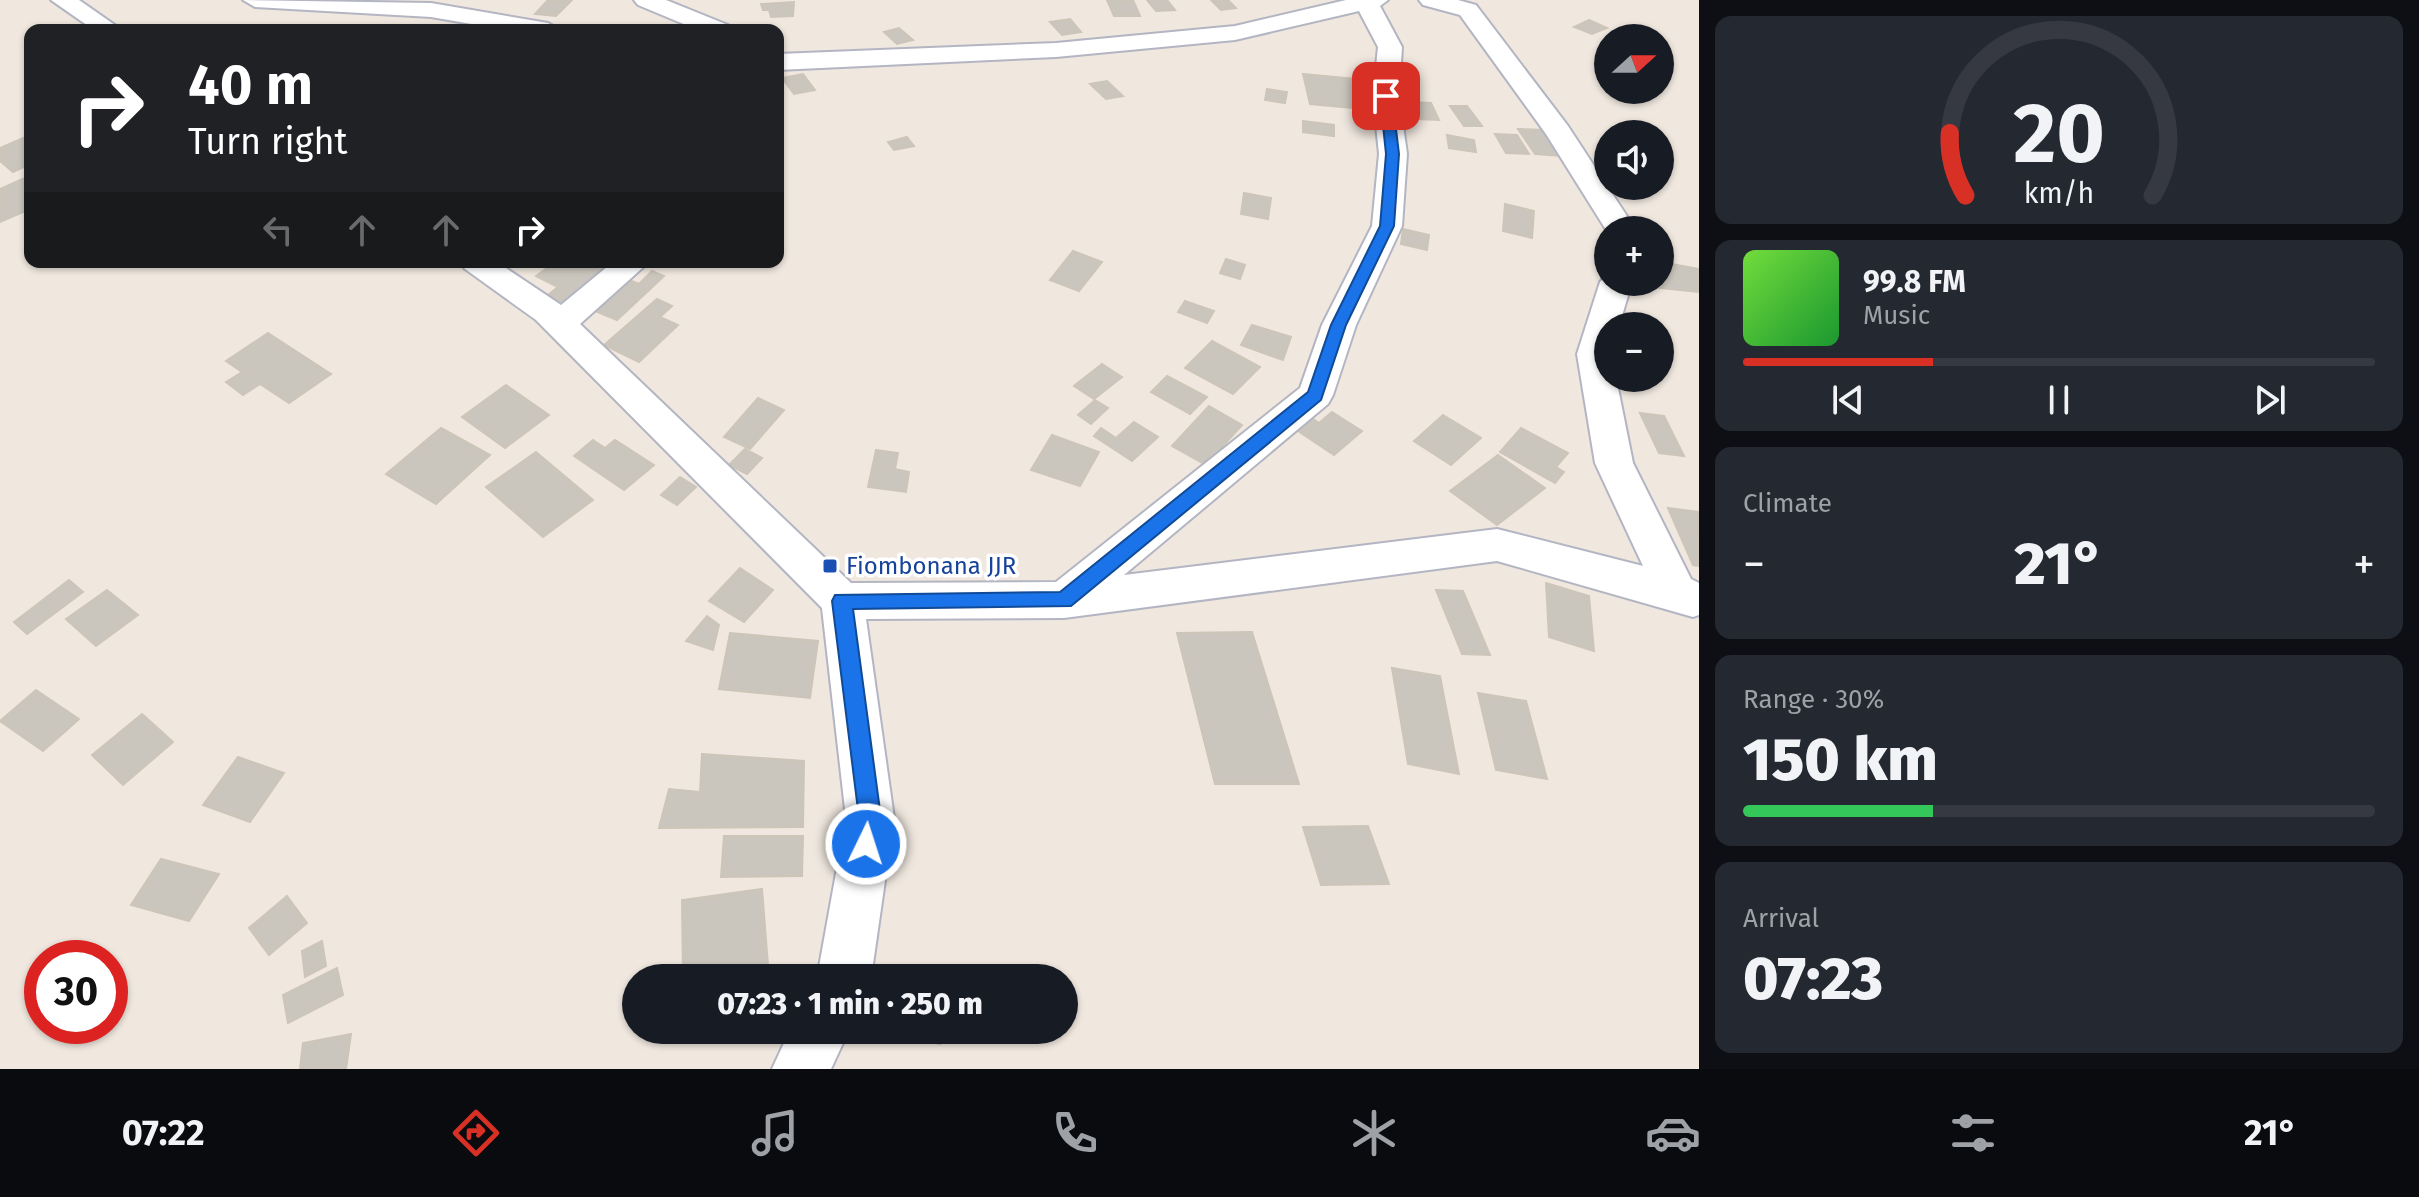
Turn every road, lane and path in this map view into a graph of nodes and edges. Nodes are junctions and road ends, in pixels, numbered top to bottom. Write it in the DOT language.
graph roads {
  1 [pos="63,0"];
  2 [pos="255,0"];
  3 [pos="646,0"];
  4 [pos="1431,0"];
  5 [pos="1371,1"];
  6 [pos="721,22"];
  7 [pos="101,24"];
  8 [pos="513,24"];
  9 [pos="784,62"];
  10 [pos="1612,216"];
  11 [pos="484,268"];
  12 [pos="626,268"];
  13 [pos="1612,296"];
  14 [pos="560,323"];
  15 [pos="1687,596"];
  16 [pos="1064,600"];
  17 [pos="842,601"];
  18 [pos="846,964"];
  19 [pos="813,1044"];
  20 [pos="800,1069"];
  1 -- 7 [label="street"];
  2 -- 8 [label="street"];
  3 -- 6 [label="street"];
  4 -- 10 [label="street"];
  5 -- 9 [label="street"];
  5 -- 16 [label="street"];
  11 -- 14 [label="street"];
  12 -- 14 [label="street"];
  13 -- 15 [label="street"];
  14 -- 17 [label="street"];
  15 -- 16 [label="street"];
  16 -- 17 [label="street"];
  17 -- 18 [label="street"];
  19 -- 20 [label="street"];
}
